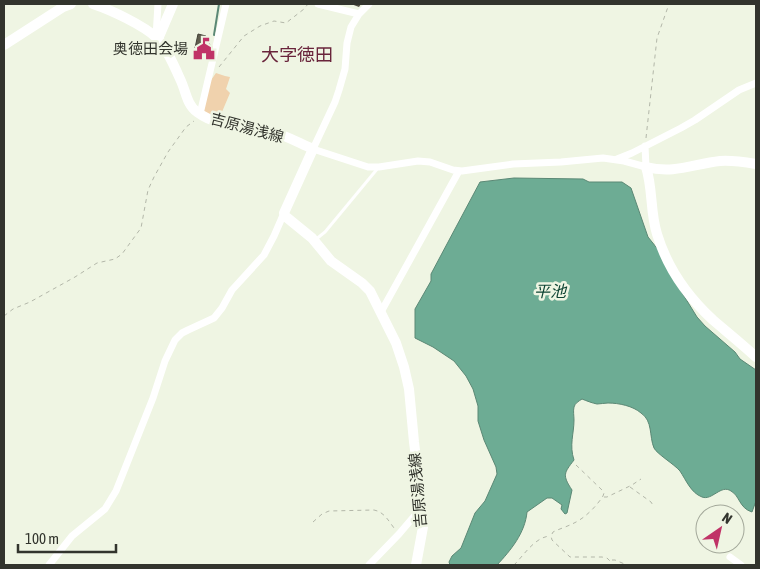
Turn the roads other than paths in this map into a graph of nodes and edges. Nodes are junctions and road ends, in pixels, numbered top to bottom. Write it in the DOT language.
graph roads {
  1 [pos="70,4"];
  2 [pos="93,4"];
  3 [pos="158,4"];
  4 [pos="173,4"];
  5 [pos="226,4"];
  6 [pos="318,4"];
  7 [pos="369,4"];
  8 [pos="359,14"];
  9 [pos="157,38"];
  10 [pos="4,44"];
  11 [pos="756,82"];
  12 [pos="202,115"];
  13 [pos="645,146"];
  14 [pos="313,149"];
  15 [pos="616,160"];
  16 [pos="756,164"];
  17 [pos="378,167"];
  18 [pos="646,167"];
  19 [pos="460,171"];
  20 [pos="284,213"];
  21 [pos="314,240"];
  22 [pos="381,312"];
  23 [pos="756,357"];
  24 [pos="422,507"];
  25 [pos="730,558"];
  26 [pos="49,565"];
  27 [pos="369,565"];
  28 [pos="416,565"];
  29 [pos="741,565"];
  1 -- 10 [label="main road"];
  2 -- 9 [label="main road, 吉原湯浅線"];
  3 -- 9 [label="street"];
  4 -- 9 [label="main road"];
  5 -- 12 [label="street"];
  6 -- 8 [label="street"];
  7 -- 8 [label="street"];
  8 -- 14 [label="street"];
  9 -- 12 [label="main road, 吉原湯浅線"];
  11 -- 13 [label="street"];
  12 -- 14 [label="main road, 吉原湯浅線"];
  13 -- 15 [label="street"];
  13 -- 18 [label="street"];
  14 -- 17 [label="street"];
  14 -- 20 [label="main road"];
  15 -- 18 [label="street"];
  15 -- 19 [label="street"];
  16 -- 18 [label="main road"];
  17 -- 19 [label="street"];
  17 -- 21 [label="lane"];
  18 -- 23 [label="main road"];
  19 -- 22 [label="street"];
  20 -- 21 [label="main road, 吉原湯浅線"];
  20 -- 26 [label="street"];
  21 -- 22 [label="main road, 吉原湯浅線"];
  22 -- 24 [label="main road, 吉原湯浅線"];
  24 -- 27 [label="street"];
  24 -- 28 [label="main road, 吉原湯浅線"];
  25 -- 29 [label="street"];
}
